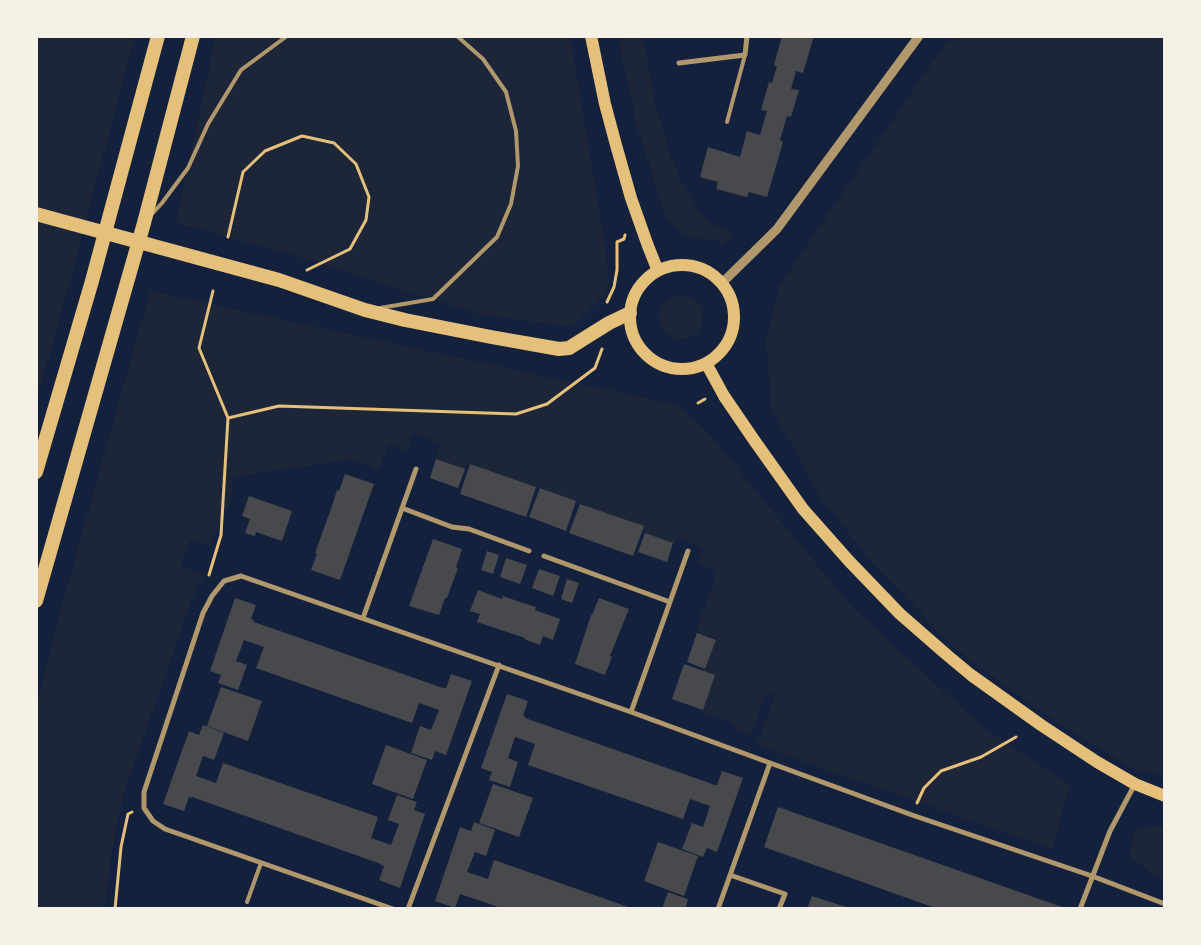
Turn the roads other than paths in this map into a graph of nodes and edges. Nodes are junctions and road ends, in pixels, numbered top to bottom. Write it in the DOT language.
graph roads {
  1 [pos="158,36"];
  2 [pos="193,36"];
  3 [pos="287,36"];
  4 [pos="456,36"];
  5 [pos="591,36"];
  6 [pos="747,36"];
  7 [pos="919,36"];
  8 [pos="745,55"];
  9 [pos="679,63"];
  10 [pos="727,122"];
  11 [pos="36,214"];
  12 [pos="144,223"];
  13 [pos="658,271"];
  14 [pos="721,284"];
  15 [pos="366,310"];
  16 [pos="630,313"];
  17 [pos="706,363"];
  18 [pos="416,469"];
  19 [pos="36,472"];
  20 [pos="402,508"];
  21 [pos="529,551"];
  22 [pos="688,551"];
  23 [pos="544,556"];
  24 [pos="36,601"];
  25 [pos="670,602"];
  26 [pos="363,618"];
  27 [pos="499,665"];
  28 [pos="631,712"];
  29 [pos="770,763"];
  30 [pos="1135,784"];
  31 [pos="1165,796"];
  32 [pos="261,863"];
  33 [pos="730,875"];
  34 [pos="1092,876"];
  35 [pos="247,902"];
  36 [pos="1165,904"];
  37 [pos="393,909"];
  38 [pos="408,909"];
  39 [pos="718,909"];
  40 [pos="780,909"];
  41 [pos="1080,909"];
  1 -- 19 [label="highway"];
  2 -- 12 [label="highway"];
  3 -- 12 [label="lane"];
  4 -- 15 [label="lane"];
  5 -- 13 [label="main road"];
  6 -- 8 [label="street"];
  7 -- 14 [label="street"];
  8 -- 9 [label="street"];
  8 -- 10 [label="lane"];
  11 -- 15 [label="highway"];
  12 -- 24 [label="highway"];
  13 -- 14 [label="main road"];
  13 -- 16 [label="main road"];
  14 -- 17 [label="main road"];
  15 -- 16 [label="highway"];
  16 -- 17 [label="main road"];
  17 -- 30 [label="main road"];
  18 -- 20 [label="street"];
  20 -- 21 [label="street"];
  20 -- 26 [label="street"];
  22 -- 25 [label="street"];
  23 -- 25 [label="street"];
  25 -- 28 [label="street"];
  26 -- 27 [label="street"];
  26 -- 32 [label="street"];
  27 -- 28 [label="street"];
  27 -- 38 [label="street"];
  28 -- 29 [label="street"];
  29 -- 33 [label="street"];
  29 -- 34 [label="street"];
  30 -- 31 [label="main road"];
  30 -- 34 [label="street"];
  32 -- 35 [label="lane"];
  32 -- 37 [label="street"];
  33 -- 39 [label="street"];
  33 -- 40 [label="street"];
  34 -- 36 [label="street"];
  34 -- 41 [label="street"];
}
